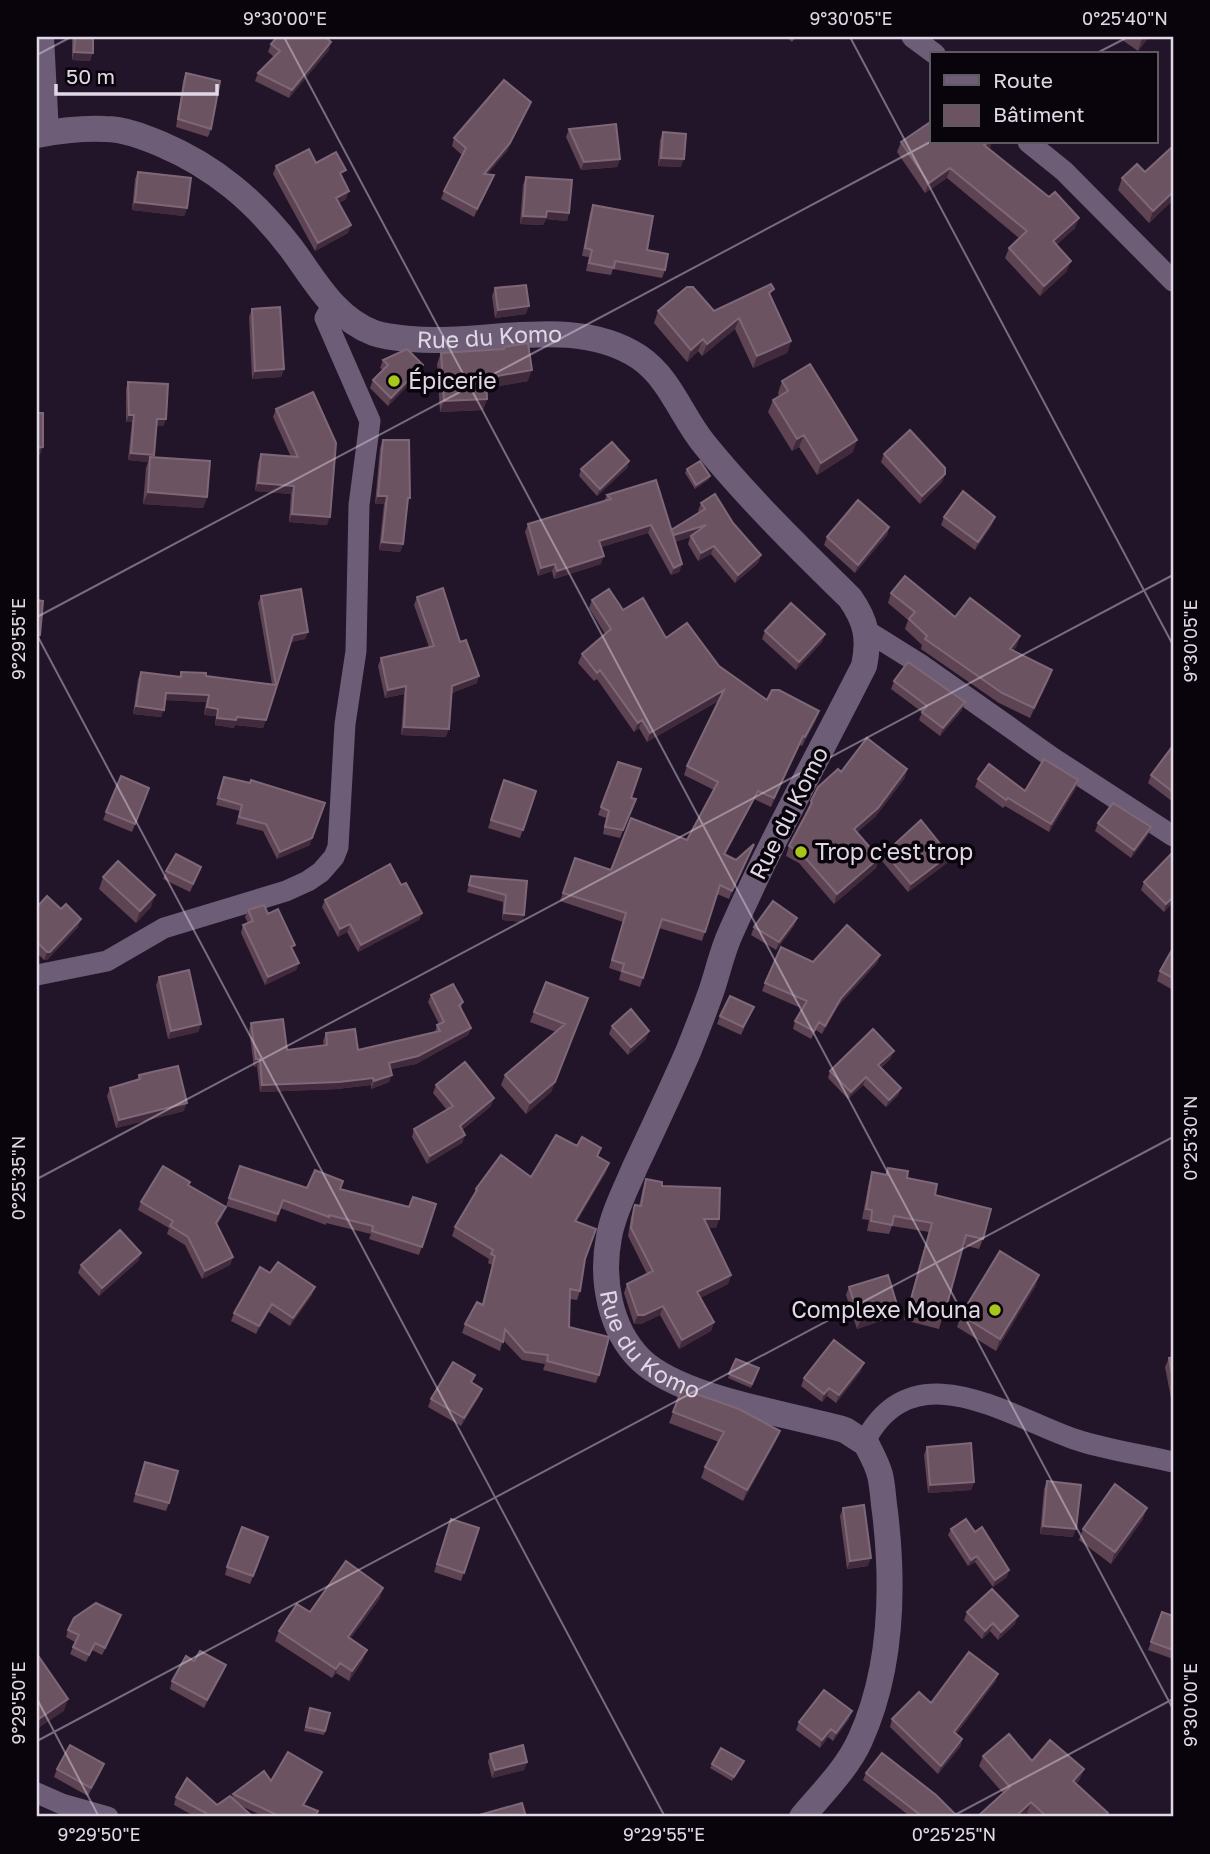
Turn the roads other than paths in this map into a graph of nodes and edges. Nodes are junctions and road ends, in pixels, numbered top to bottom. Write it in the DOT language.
graph roads {
  1 [pos="41,37"];
  2 [pos="912,37"];
  3 [pos="932,52"];
  4 [pos="41,134"];
  5 [pos="1030,144"];
  6 [pos="1173,281"];
  7 [pos="332,306"];
  8 [pos="867,631"];
  9 [pos="1173,836"];
  10 [pos="37,975"];
  11 [pos="864,1441"];
  12 [pos="1173,1462"];
  13 [pos="37,1793"];
  14 [pos="108,1817"];
  15 [pos="802,1817"];
  1 -- 4 [label="street"];
  2 -- 3 [label="street"];
  4 -- 7 [label="street, Rue du Komo"];
  5 -- 6 [label="street"];
  7 -- 8 [label="street, Rue du Komo"];
  7 -- 10 [label="street"];
  8 -- 9 [label="street"];
  8 -- 11 [label="street, Rue du Komo"];
  11 -- 12 [label="street"];
  11 -- 15 [label="street"];
  13 -- 14 [label="street"];
}
